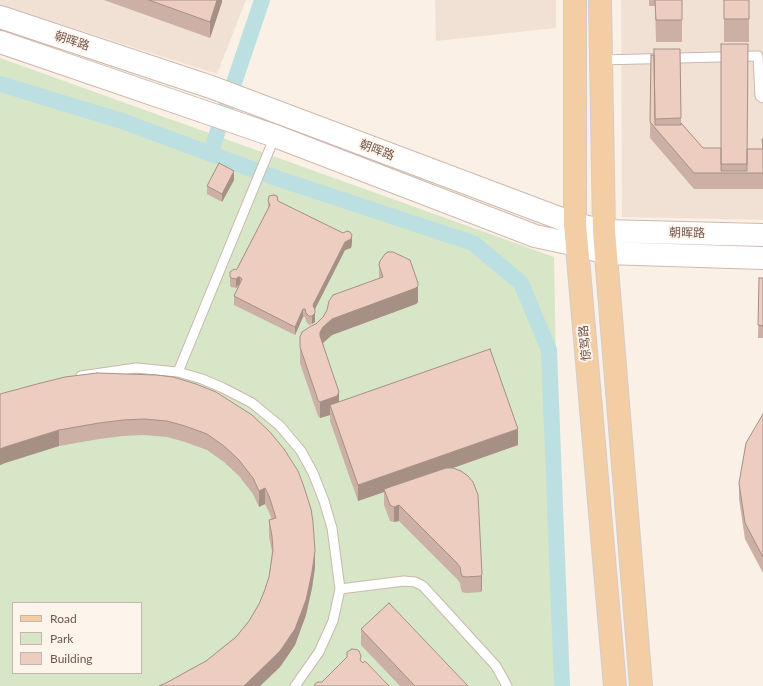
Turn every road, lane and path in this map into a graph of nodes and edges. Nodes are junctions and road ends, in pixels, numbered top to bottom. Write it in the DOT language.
graph roads {
  1 [pos="575,0"];
  2 [pos="600,0"];
  3 [pos="0,17"];
  4 [pos="0,42"];
  5 [pos="601,60"];
  6 [pos="763,98"];
  7 [pos="272,145"];
  8 [pos="604,231"];
  9 [pos="576,235"];
  10 [pos="763,235"];
  11 [pos="606,254"];
  12 [pos="763,258"];
  13 [pos="178,372"];
  14 [pos="75,377"];
  15 [pos="340,590"];
  16 [pos="295,686"];
  17 [pos="507,686"];
  18 [pos="615,686"];
  19 [pos="641,686"];
  1 -- 9 [label="main road, 惊驾路"];
  2 -- 5 [label="main road"];
  3 -- 9 [label="main road, 朝晖路"];
  4 -- 7 [label="main road, 朝晖路"];
  5 -- 6 [label="lane"];
  5 -- 8 [label="main road"];
  7 -- 9 [label="main road, 朝晖路"];
  7 -- 13 [label="lane"];
  8 -- 9 [label="main road, 朝晖路"];
  8 -- 10 [label="main road, 朝晖路"];
  8 -- 11 [label="main road"];
  9 -- 11 [label="main road, 朝晖路"];
  9 -- 18 [label="main road, 惊驾路"];
  11 -- 12 [label="main road, 朝晖路"];
  11 -- 19 [label="main road"];
  13 -- 14 [label="lane"];
  13 -- 15 [label="lane"];
  15 -- 16 [label="lane"];
  15 -- 17 [label="lane"];
}
